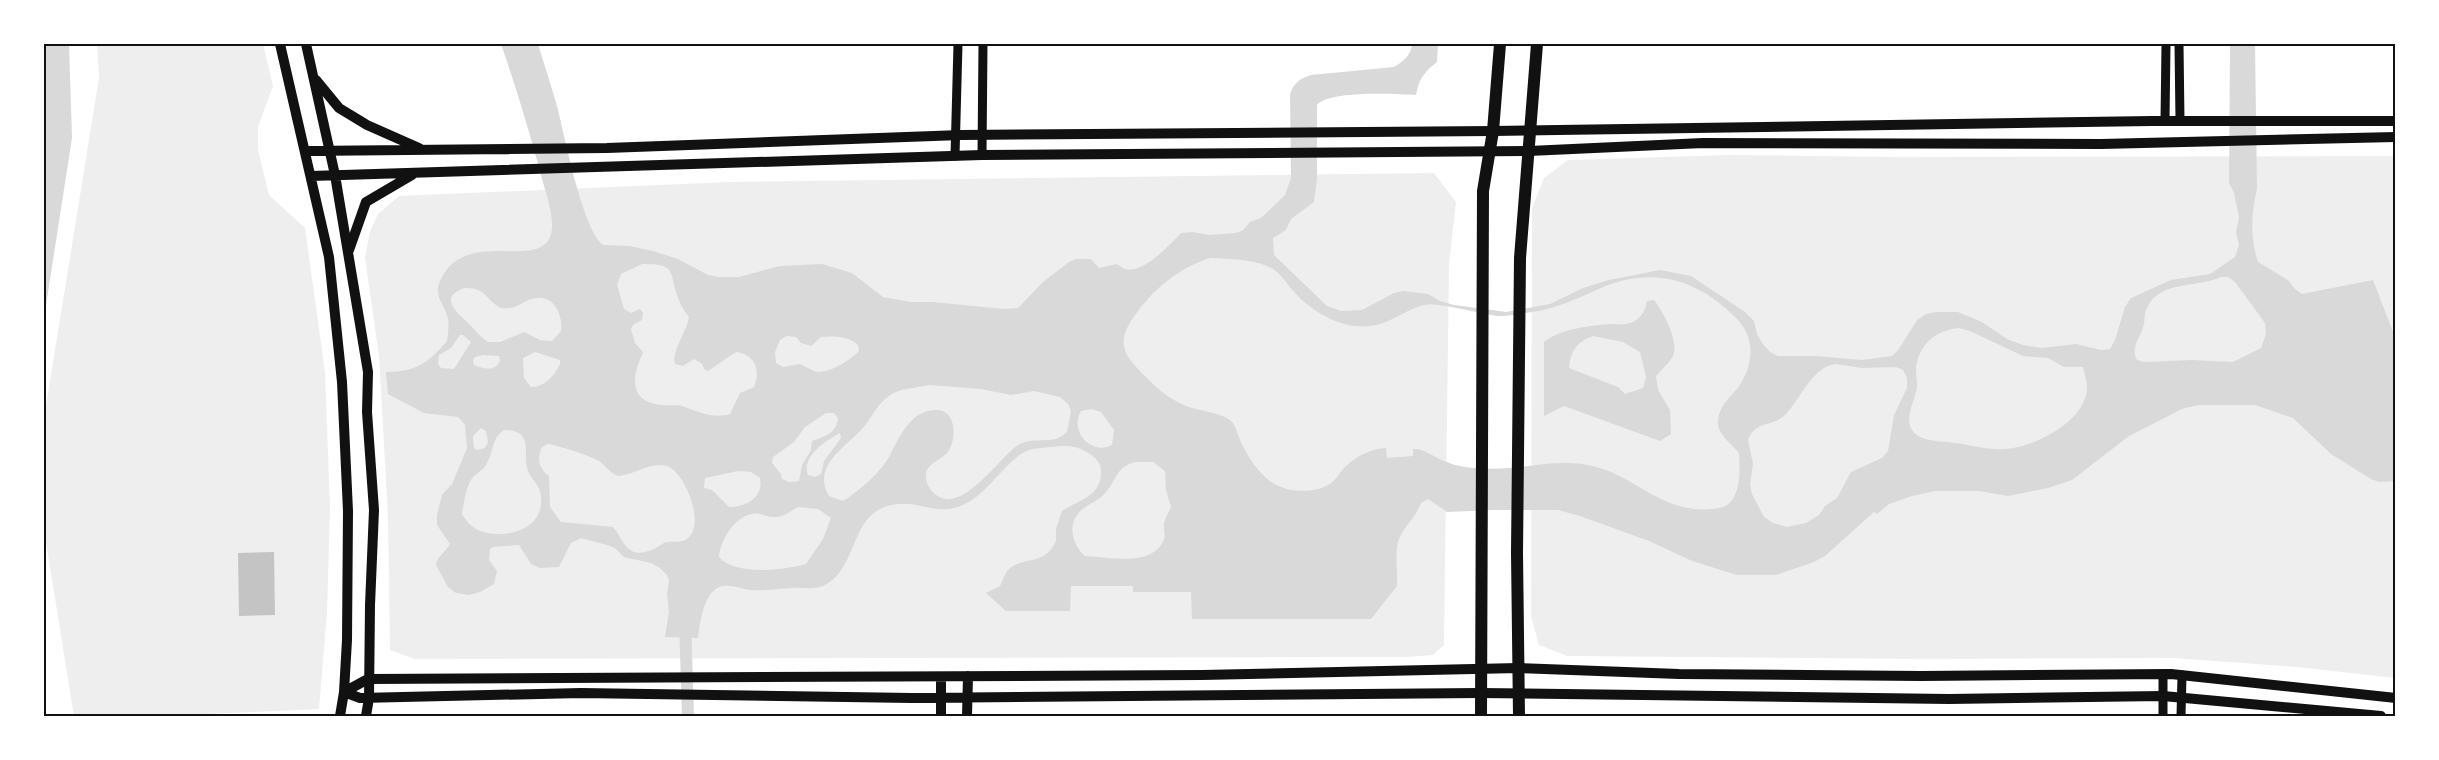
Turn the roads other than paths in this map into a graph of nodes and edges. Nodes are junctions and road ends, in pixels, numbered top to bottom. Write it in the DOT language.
graph roads {
  1 [pos="280,44"];
  2 [pos="306,44"];
  3 [pos="958,44"];
  4 [pos="983,44"];
  5 [pos="1500,44"];
  6 [pos="1537,44"];
  7 [pos="2166,44"];
  8 [pos="2179,44"];
  9 [pos="315,78"];
  10 [pos="2166,121"];
  11 [pos="2180,121"];
  12 [pos="2396,121"];
  13 [pos="1530,130"];
  14 [pos="1493,131"];
  15 [pos="956,135"];
  16 [pos="982,135"];
  17 [pos="2396,137"];
  18 [pos="422,149"];
  19 [pos="330,150"];
  20 [pos="305,151"];
  21 [pos="1489,151"];
  22 [pos="1529,151"];
  23 [pos="981,155"];
  24 [pos="956,156"];
  25 [pos="417,172"];
  26 [pos="335,175"];
  27 [pos="311,176"];
  28 [pos="349,250"];
  29 [pos="1480,668"];
  30 [pos="1519,668"];
  31 [pos="2163,674"];
  32 [pos="2182,675"];
  33 [pos="968,676"];
  34 [pos="941,677"];
  35 [pos="368,679"];
  36 [pos="344,692"];
  37 [pos="1480,693"];
  38 [pos="1519,694"];
  39 [pos="2163,696"];
  40 [pos="941,697"];
  41 [pos="968,697"];
  42 [pos="369,698"];
  43 [pos="2180,698"];
  44 [pos="2396,698"];
  45 [pos="340,717"];
  46 [pos="366,717"];
  47 [pos="941,717"];
  48 [pos="967,717"];
  49 [pos="1480,717"];
  50 [pos="1519,717"];
  51 [pos="2163,717"];
  52 [pos="2181,717"];
  53 [pos="2381,717"];
  1 -- 20 [label="main road"];
  2 -- 9 [label="main road"];
  3 -- 15 [label="street"];
  4 -- 16 [label="street"];
  5 -- 14 [label="main road"];
  6 -- 13 [label="main road"];
  7 -- 10 [label="street"];
  8 -- 11 [label="street"];
  9 -- 18 [label="main road"];
  9 -- 19 [label="main road"];
  10 -- 11 [label="main road"];
  10 -- 13 [label="main road"];
  11 -- 12 [label="main road"];
  13 -- 14 [label="main road"];
  13 -- 22 [label="main road"];
  14 -- 16 [label="main road"];
  14 -- 21 [label="main road"];
  15 -- 16 [label="main road"];
  15 -- 18 [label="main road"];
  15 -- 24 [label="street"];
  16 -- 23 [label="street"];
  17 -- 22 [label="main road"];
  18 -- 19 [label="main road"];
  19 -- 20 [label="main road"];
  19 -- 26 [label="main road"];
  20 -- 27 [label="main road"];
  21 -- 22 [label="main road"];
  21 -- 23 [label="main road"];
  21 -- 29 [label="main road"];
  22 -- 30 [label="main road"];
  23 -- 24 [label="main road"];
  24 -- 25 [label="main road"];
  25 -- 26 [label="main road"];
  25 -- 28 [label="main road"];
  26 -- 27 [label="main road"];
  26 -- 28 [label="main road"];
  27 -- 36 [label="main road"];
  28 -- 35 [label="main road"];
  29 -- 30 [label="main road"];
  29 -- 33 [label="main road"];
  29 -- 37 [label="main road"];
  30 -- 31 [label="main road"];
  30 -- 38 [label="main road"];
  31 -- 32 [label="main road"];
  31 -- 39 [label="street"];
  32 -- 43 [label="street"];
  32 -- 44 [label="main road"];
  33 -- 34 [label="main road"];
  33 -- 41 [label="main road"];
  34 -- 35 [label="main road"];
  34 -- 40 [label="main road"];
  35 -- 36 [label="main road"];
  35 -- 42 [label="main road"];
  36 -- 42 [label="main road"];
  36 -- 45 [label="main road"];
  37 -- 38 [label="main road"];
  37 -- 41 [label="main road"];
  37 -- 49 [label="main road"];
  38 -- 39 [label="main road"];
  38 -- 50 [label="main road"];
  39 -- 43 [label="main road"];
  39 -- 51 [label="street"];
  40 -- 41 [label="main road"];
  40 -- 42 [label="main road"];
  40 -- 47 [label="main road"];
  41 -- 48 [label="main road"];
  42 -- 46 [label="main road"];
  43 -- 52 [label="street"];
  43 -- 53 [label="main road"];
}
